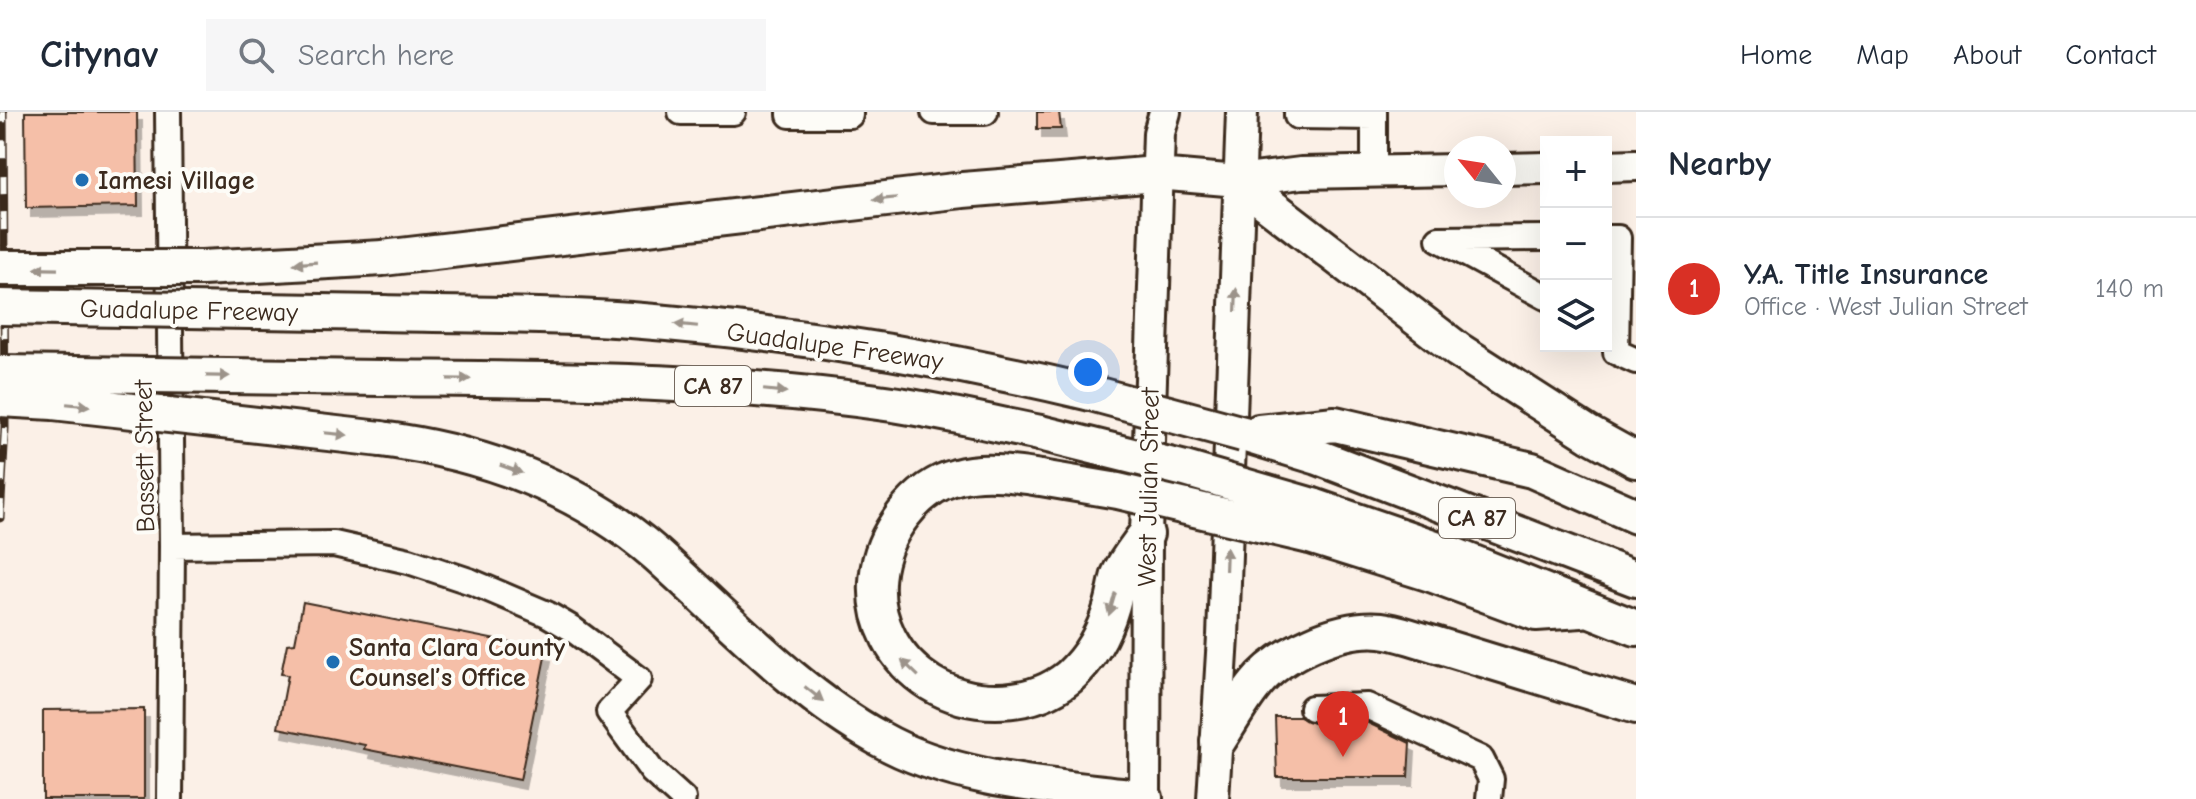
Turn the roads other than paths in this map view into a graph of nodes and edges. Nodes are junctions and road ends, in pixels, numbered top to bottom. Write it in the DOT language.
graph roads {
  1 [pos="168,112"];
  2 [pos="681,112"];
  3 [pos="733,112"];
  4 [pos="790,112"];
  5 [pos="850,112"];
  6 [pos="934,112"];
  7 [pos="985,112"];
  8 [pos="1165,112"];
  9 [pos="1242,112"];
  10 [pos="1297,112"];
  11 [pos="1374,114"];
  12 [pos="1636,165"];
  13 [pos="1612,166"];
  14 [pos="1540,168"];
  15 [pos="1516,169"];
  16 [pos="1444,170"];
  17 [pos="1374,171"];
  18 [pos="1157,174"];
  19 [pos="1238,181"];
  20 [pos="1540,238"];
  21 [pos="1612,238"];
  22 [pos="0,268"];
  23 [pos="1540,294"];
  24 [pos="0,307"];
  25 [pos="1612,319"];
  26 [pos="1612,336"];
  27 [pos="1636,361"];
  28 [pos="0,373"];
  29 [pos="0,399"];
  30 [pos="1319,441"];
  31 [pos="1636,460"];
  32 [pos="1636,516"];
  33 [pos="1312,521"];
  34 [pos="1146,534"];
  35 [pos="172,546"];
  36 [pos="1636,579"];
  37 [pos="1636,628"];
  38 [pos="1628,704"];
  39 [pos="1312,708"];
  40 [pos="1218,741"];
  41 [pos="170,799"];
  42 [pos="683,799"];
  43 [pos="1145,799"];
  44 [pos="1156,799"];
  45 [pos="1213,799"];
  46 [pos="1489,799"];
  1 -- 35 [label="street, Bassett Street"];
  2 -- 3 [label="street"];
  4 -- 5 [label="street"];
  6 -- 7 [label="street"];
  8 -- 18 [label="main road, West Julian Street"];
  9 -- 19 [label="main road"];
  10 -- 11 [label="street"];
  11 -- 17 [label="street"];
  12 -- 13 [label="main road"];
  14 -- 15 [label="main road"];
  16 -- 17 [label="main road"];
  17 -- 19 [label="main road"];
  18 -- 19 [label="main road"];
  18 -- 22 [label="highway, one-way, bridge"];
  18 -- 34 [label="main road, West Julian Street"];
  19 -- 31 [label="highway"];
  40 -- 19 [label="main road, one-way"];
  20 -- 23 [label="street"];
  21 -- 25 [label="street"];
  30 -- 24 [label="highway, Guadalupe Freeway / CA 87, one-way, bridge"];
  26 -- 27 [label="street"];
  28 -- 33 [label="highway, Guadalupe Freeway / CA 87, one-way, bridge"];
  29 -- 43 [label="highway, one-way, bridge"];
  30 -- 32 [label="highway"];
  30 -- 36 [label="highway, CA 87"];
  34 -- 33 [label="highway, one-way, bridge"];
  33 -- 37 [label="highway"];
  34 -- 43 [label="main road, West Julian Street"];
  35 -- 41 [label="street, Bassett Street"];
  35 -- 42 [label="street"];
  38 -- 40 [label="highway"];
  39 -- 46 [label="street"];
  40 -- 45 [label="main road"];
  43 -- 44 [label="main road"];
}
